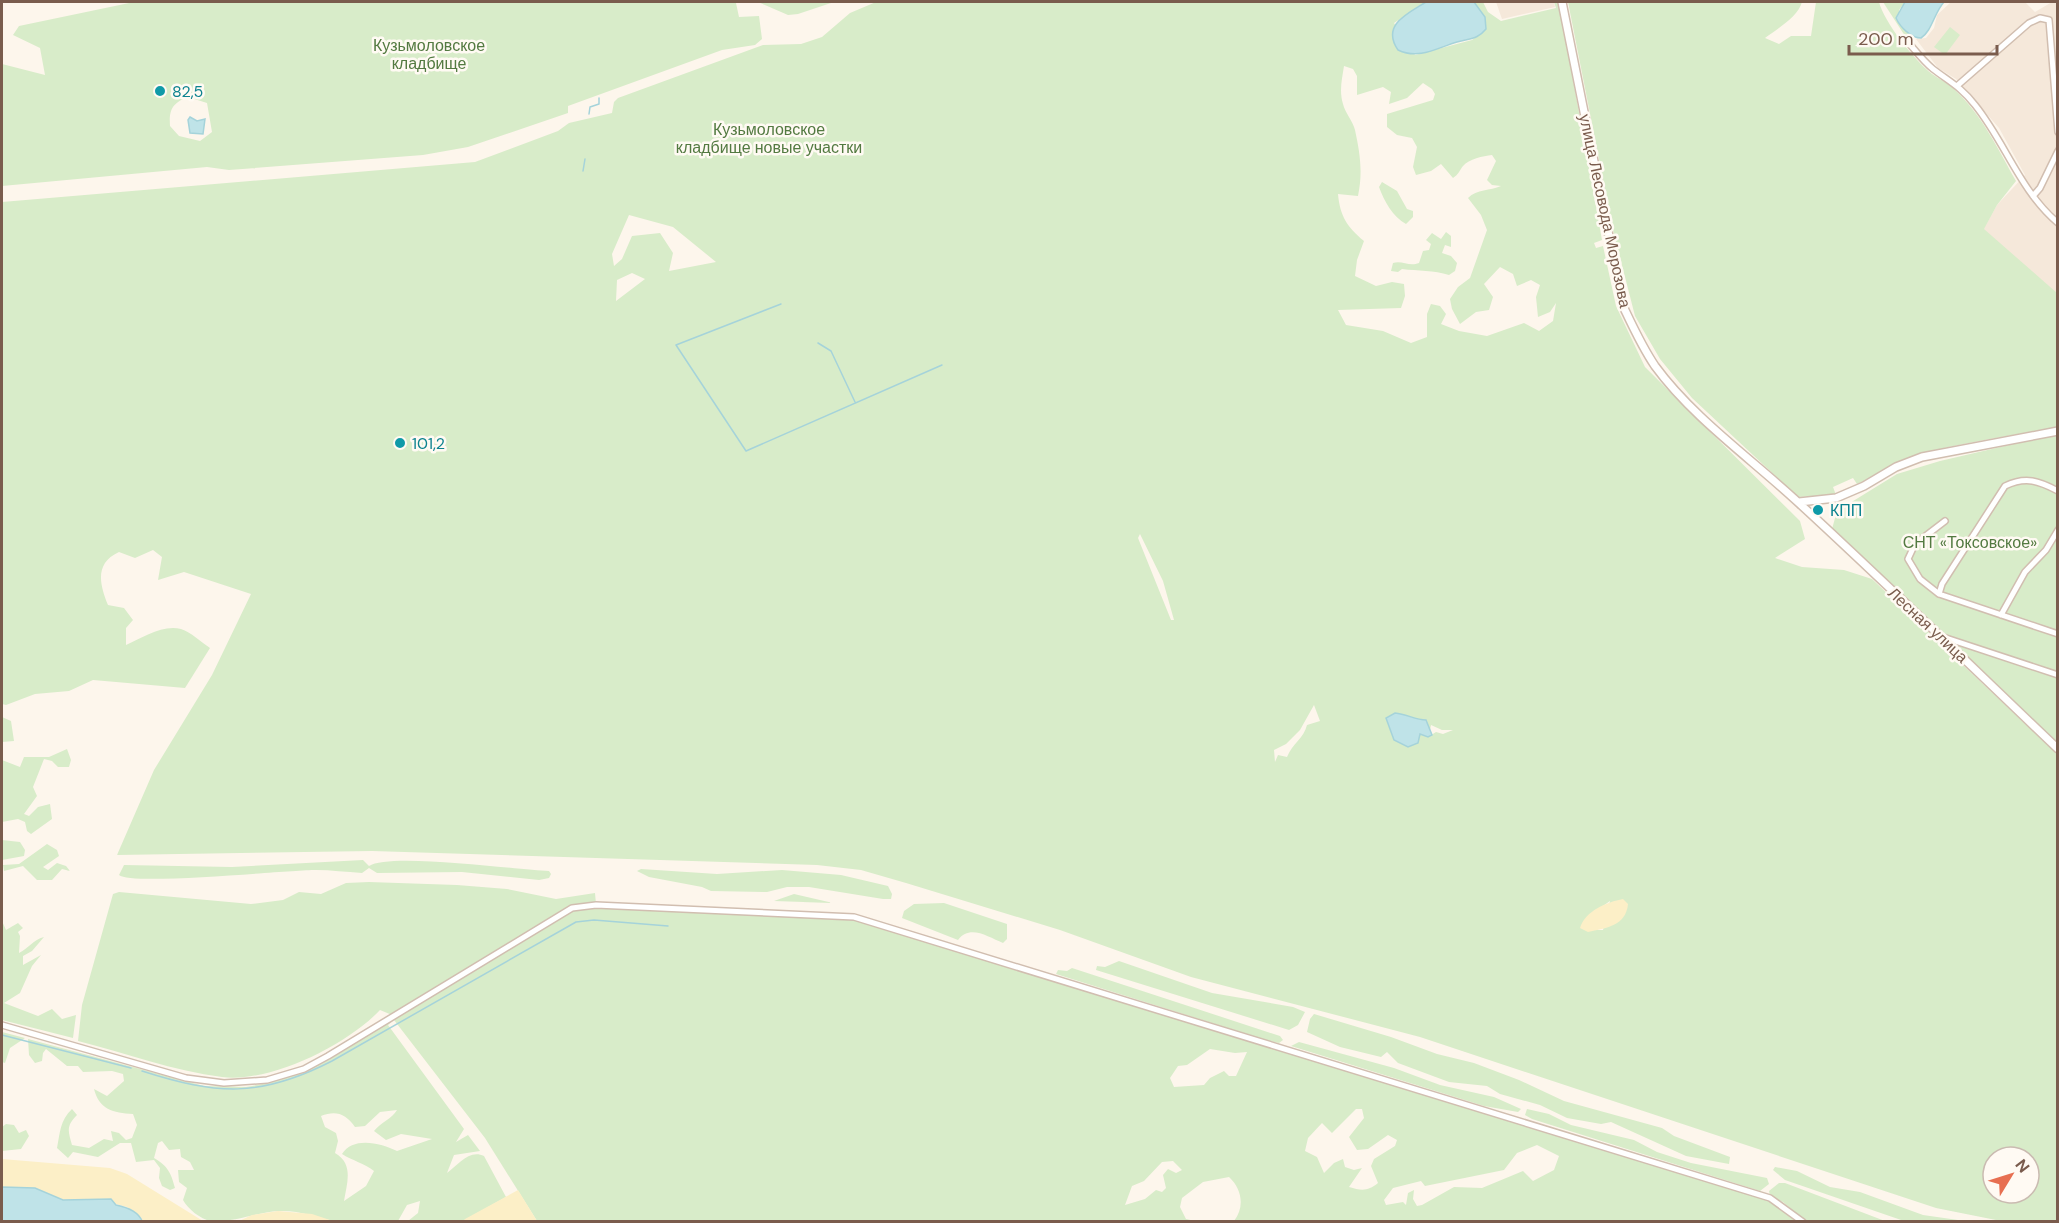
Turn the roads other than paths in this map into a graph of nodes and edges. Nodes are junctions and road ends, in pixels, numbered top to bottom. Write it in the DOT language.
graph roads {
  1 [pos="1562,2"];
  2 [pos="2049,20"];
  3 [pos="2058,20"];
  4 [pos="1907,41"];
  5 [pos="1958,84"];
  6 [pos="2058,132"];
  7 [pos="2058,151"];
  8 [pos="2033,196"];
  9 [pos="2058,223"];
  10 [pos="2058,431"];
  11 [pos="2058,491"];
  12 [pos="1799,502"];
  13 [pos="1946,521"];
  14 [pos="2058,530"];
  15 [pos="1939,594"];
  16 [pos="2001,615"];
  17 [pos="2058,634"];
  18 [pos="1939,636"];
  19 [pos="2058,675"];
  20 [pos="2058,749"];
  21 [pos="2,1025"];
  22 [pos="1803,1221"];
  1 -- 12 [label="street, улица Лесовода Морозова"];
  2 -- 3 [label="street"];
  2 -- 5 [label="street"];
  2 -- 6 [label="street"];
  4 -- 5 [label="street"];
  5 -- 8 [label="street"];
  7 -- 8 [label="street"];
  8 -- 9 [label="street"];
  10 -- 12 [label="street"];
  11 -- 15 [label="street"];
  12 -- 18 [label="street, Лесная улица"];
  13 -- 15 [label="street"];
  14 -- 16 [label="street"];
  15 -- 16 [label="street"];
  16 -- 17 [label="street"];
  18 -- 19 [label="street"];
  18 -- 20 [label="street, Лесная улица"];
  21 -- 22 [label="street"];
}
